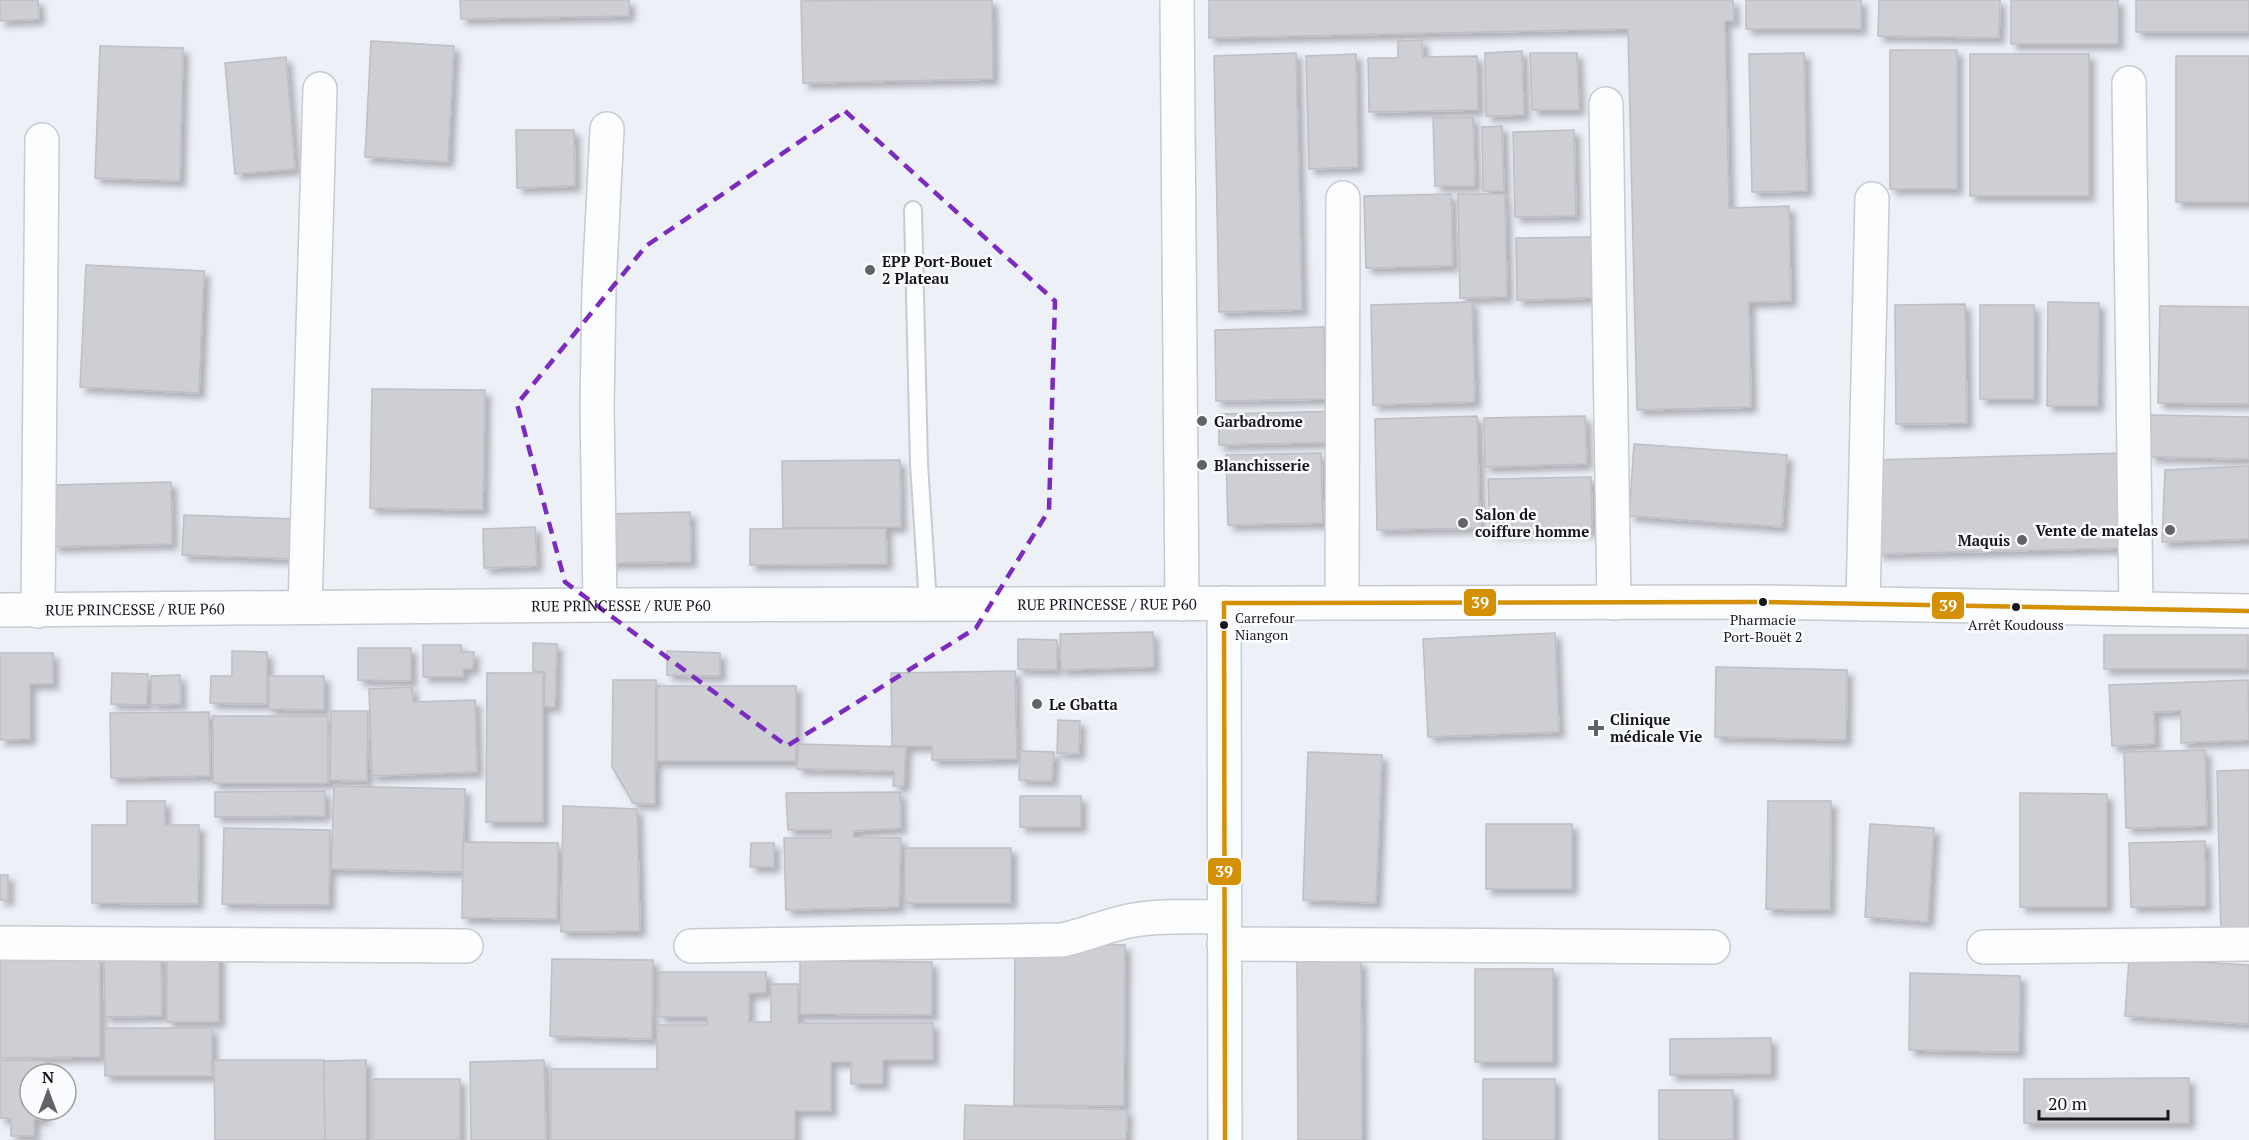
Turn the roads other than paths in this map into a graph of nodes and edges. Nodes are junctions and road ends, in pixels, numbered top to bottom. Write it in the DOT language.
graph roads {
  1 [pos="1177,0"];
  2 [pos="2129,83"];
  3 [pos="320,89"];
  4 [pos="1606,104"];
  5 [pos="608,129"];
  6 [pos="42,140"];
  7 [pos="1343,198"];
  8 [pos="1872,199"];
  9 [pos="913,210"];
  10 [pos="1224,603"];
  11 [pos="1342,603"];
  12 [pos="1614,603"];
  13 [pos="928,604"];
  14 [pos="1182,604"];
  15 [pos="1863,604"];
  16 [pos="600,605"];
  17 [pos="305,607"];
  18 [pos="2136,609"];
  19 [pos="0,610"];
  20 [pos="38,610"];
  21 [pos="2249,611"];
  22 [pos="1224,930"];
  23 [pos="0,943"];
  24 [pos="2249,944"];
  25 [pos="466,946"];
  26 [pos="691,946"];
  27 [pos="1713,947"];
  28 [pos="1984,947"];
  29 [pos="1225,1140"];
  1 -- 14 [label="street"];
  2 -- 18 [label="street"];
  3 -- 17 [label="street"];
  4 -- 12 [label="street"];
  5 -- 16 [label="street"];
  6 -- 20 [label="street"];
  7 -- 11 [label="street"];
  8 -- 15 [label="street"];
  9 -- 13 [label="lane"];
  10 -- 11 [label="street, RUE PRINCESSE / RUE P60"];
  10 -- 14 [label="street, RUE PRINCESSE / RUE P60"];
  10 -- 22 [label="street"];
  11 -- 12 [label="street, RUE PRINCESSE / RUE P60"];
  12 -- 15 [label="street, RUE PRINCESSE / RUE P60"];
  13 -- 14 [label="street, RUE PRINCESSE / RUE P60"];
  13 -- 16 [label="street, RUE PRINCESSE / RUE P60"];
  15 -- 18 [label="street, RUE PRINCESSE / RUE P60"];
  16 -- 17 [label="street, RUE PRINCESSE / RUE P60"];
  17 -- 20 [label="street, RUE PRINCESSE / RUE P60"];
  18 -- 21 [label="street, RUE PRINCESSE / RUE P60"];
  19 -- 20 [label="street, RUE PRINCESSE / RUE P60"];
  22 -- 26 [label="street"];
  22 -- 27 [label="street"];
  22 -- 29 [label="street"];
  23 -- 25 [label="street"];
  24 -- 28 [label="street"];
}
